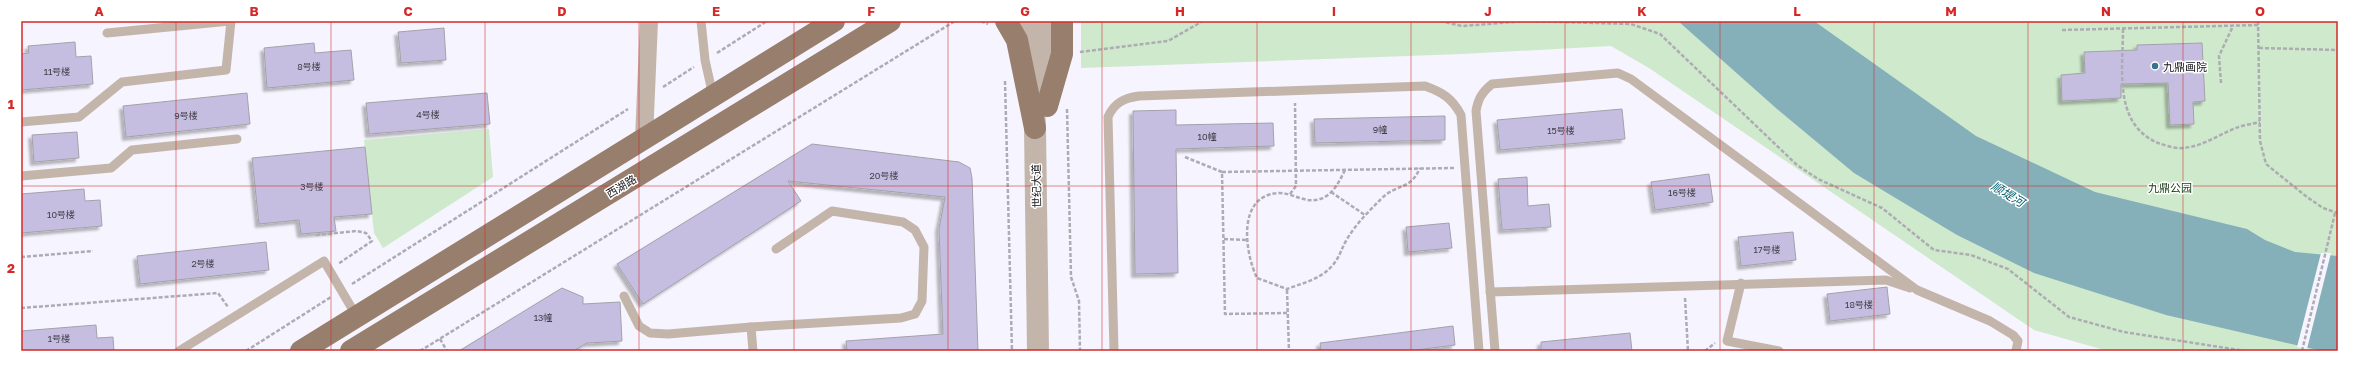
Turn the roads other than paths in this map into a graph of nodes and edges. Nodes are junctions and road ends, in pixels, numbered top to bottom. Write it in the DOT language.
graph roads {
  1 [pos="230,21"];
  2 [pos="649,21"];
  3 [pos="701,21"];
  4 [pos="834,21"];
  5 [pos="890,21"];
  6 [pos="900,21"];
  7 [pos="1031,21"];
  8 [pos="1049,21"];
  9 [pos="1062,21"];
  10 [pos="999,25"];
  11 [pos="107,33"];
  12 [pos="843,50"];
  13 [pos="713,96"];
  14 [pos="1057,104"];
  15 [pos="21,122"];
  16 [pos="1035,128"];
  17 [pos="237,139"];
  18 [pos="644,139"];
  19 [pos="21,176"];
  20 [pos="776,249"];
  21 [pos="1741,284"];
  22 [pos="1917,290"];
  23 [pos="1490,292"];
  24 [pos="624,296"];
  25 [pos="357,317"];
  26 [pos="751,328"];
  27 [pos="179,351"];
  28 [pos="301,351"];
  29 [pos="351,351"];
  30 [pos="754,351"];
  31 [pos="1038,351"];
  32 [pos="1051,351"];
  33 [pos="1114,351"];
  34 [pos="1479,351"];
  35 [pos="1495,351"];
  36 [pos="1779,351"];
  37 [pos="2016,351"];
  1 -- 11 [label="lane"];
  1 -- 15 [label="lane"];
  2 -- 18 [label="street"];
  3 -- 13 [label="lane"];
  4 -- 13 [label="main road"];
  5 -- 12 [label="main road, 西湖路"];
  6 -- 12 [label="main road"];
  7 -- 16 [label="street, 世纪大道"];
  8 -- 14 [label="street, 世纪大道"];
  9 -- 14 [label="main road"];
  10 -- 16 [label="main road"];
  12 -- 29 [label="main road, 西湖路"];
  13 -- 18 [label="main road"];
  14 -- 32 [label="street, 世纪大道"];
  16 -- 31 [label="street, 世纪大道"];
  17 -- 19 [label="lane"];
  18 -- 25 [label="main road"];
  20 -- 26 [label="lane"];
  21 -- 22 [label="lane"];
  21 -- 23 [label="lane"];
  21 -- 36 [label="lane"];
  22 -- 23 [label="lane"];
  22 -- 37 [label="lane"];
  23 -- 35 [label="lane"];
  24 -- 26 [label="lane"];
  25 -- 27 [label="lane"];
  25 -- 28 [label="main road"];
  26 -- 30 [label="lane"];
  33 -- 34 [label="lane"];
}
